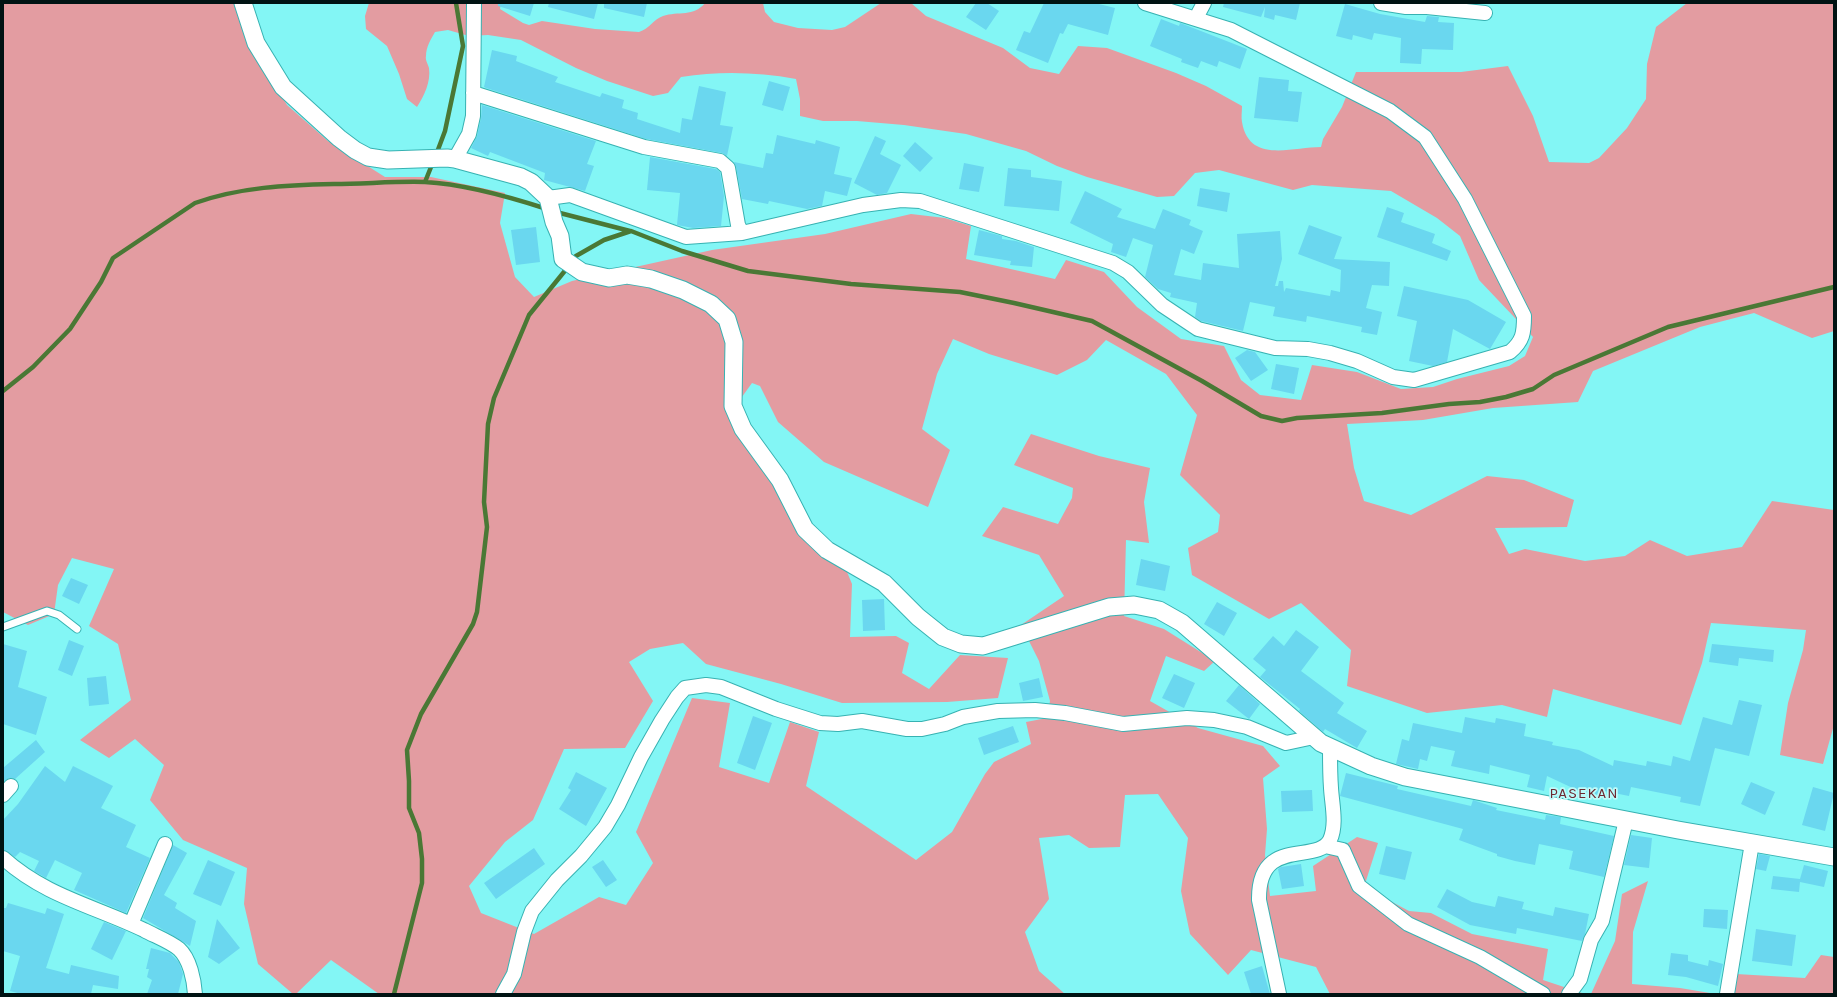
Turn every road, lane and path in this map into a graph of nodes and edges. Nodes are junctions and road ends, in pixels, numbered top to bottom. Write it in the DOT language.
graph roads {
  1 [pos="243,3"];
  2 [pos="474,3"];
  3 [pos="1145,3"];
  4 [pos="1204,3"];
  5 [pos="1381,3"];
  6 [pos="1485,13"];
  7 [pos="1196,18"];
  8 [pos="472,93"];
  9 [pos="451,158"];
  10 [pos="548,198"];
  11 [pos="742,233"];
  12 [pos="3,627"];
  13 [pos="77,629"];
  14 [pos="1314,737"];
  15 [pos="1330,748"];
  16 [pos="1626,820"];
  17 [pos="1752,843"];
  18 [pos="165,844"];
  19 [pos="1325,846"];
  20 [pos="1834,857"];
  21 [pos="3,858"];
  22 [pos="132,924"];
  23 [pos="195,994"];
  24 [pos="503,994"];
  25 [pos="1279,994"];
  26 [pos="1544,994"];
  27 [pos="1569,994"];
  28 [pos="1727,994"];
  1 -- 9 [label="street"];
  2 -- 8 [label="street"];
  3 -- 7 [label="street"];
  4 -- 7 [label="street"];
  5 -- 6 [label="street"];
  7 -- 11 [label="street"];
  8 -- 9 [label="street"];
  8 -- 11 [label="street"];
  9 -- 10 [label="street"];
  10 -- 11 [label="street"];
  10 -- 14 [label="street"];
  12 -- 13 [label="lane"];
  14 -- 15 [label="street"];
  14 -- 24 [label="street"];
  15 -- 16 [label="street"];
  15 -- 19 [label="street"];
  16 -- 17 [label="street"];
  16 -- 27 [label="street"];
  17 -- 20 [label="street"];
  17 -- 28 [label="street"];
  18 -- 22 [label="street"];
  19 -- 25 [label="street"];
  19 -- 26 [label="street"];
  21 -- 22 [label="street"];
  22 -- 23 [label="street"];
}
